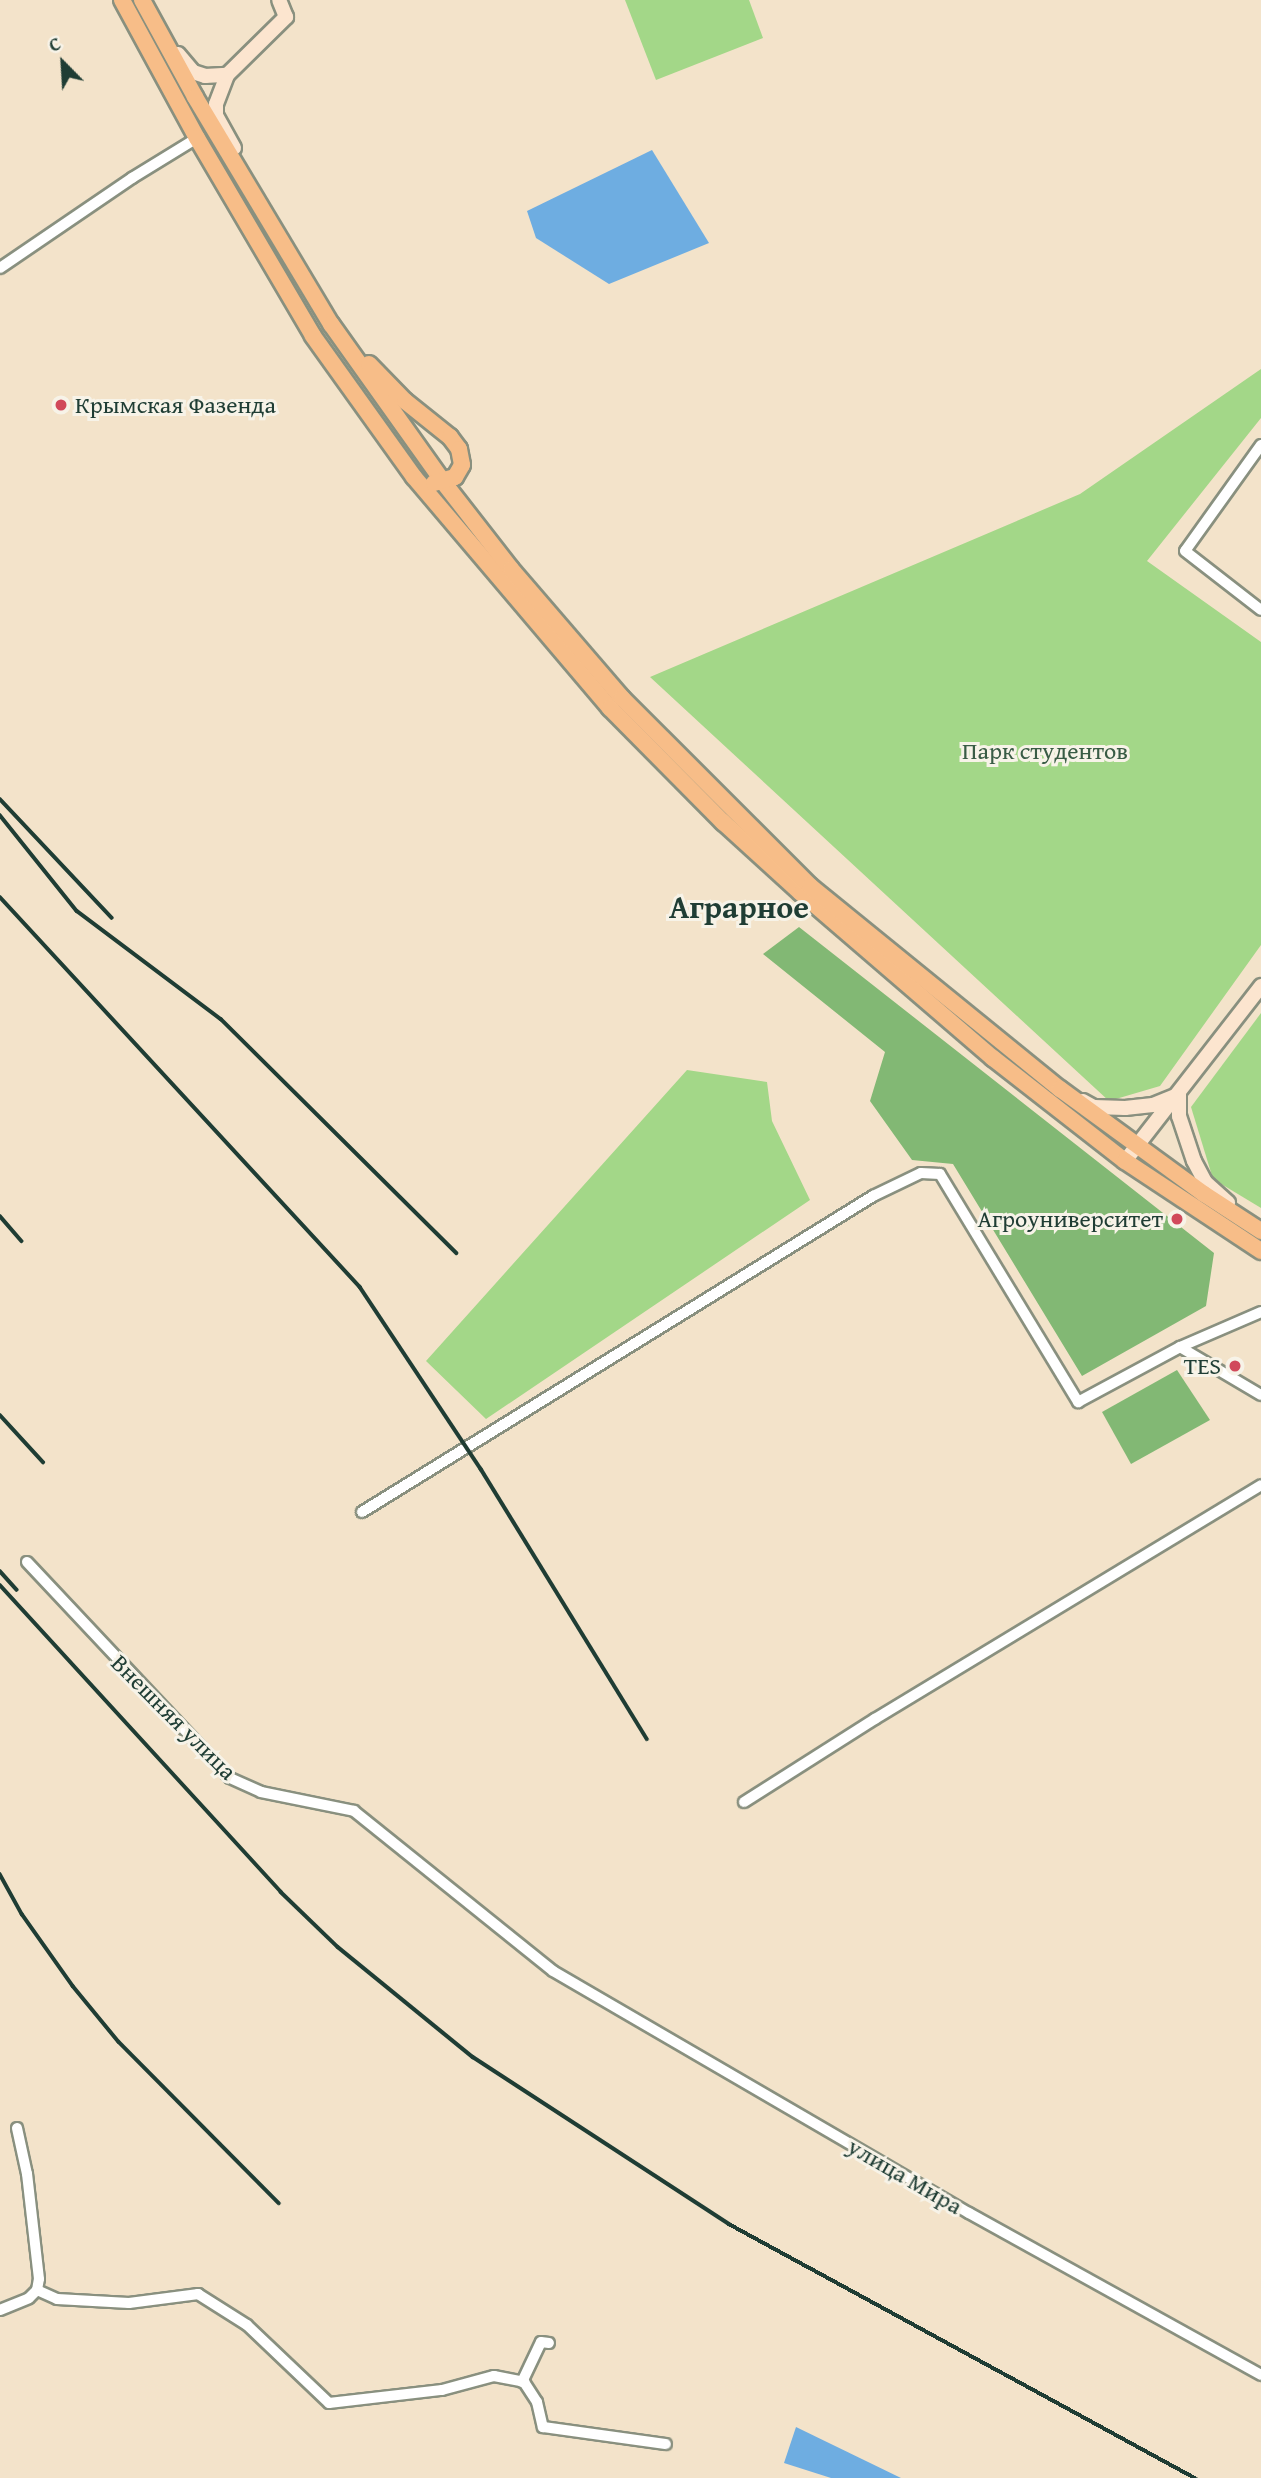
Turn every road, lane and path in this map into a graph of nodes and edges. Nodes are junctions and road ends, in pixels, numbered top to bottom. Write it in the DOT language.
graph roads {
  1 [pos="122,0"];
  2 [pos="142,0"];
  3 [pos="148,0"];
  4 [pos="279,0"];
  5 [pos="227,75"];
  6 [pos="197,138"];
  7 [pos="288,254"];
  8 [pos="0,268"];
  9 [pos="331,324"];
  10 [pos="1261,445"];
  11 [pos="414,477"];
  12 [pos="444,483"];
  13 [pos="1261,610"];
  14 [pos="1261,986"];
  15 [pos="1060,1089"];
  16 [pos="1179,1094"];
  17 [pos="1137,1146"];
  18 [pos="1125,1161"];
  19 [pos="1245,1221"];
  20 [pos="1261,1231"];
  21 [pos="1261,1251"];
  22 [pos="1261,1312"];
  23 [pos="1180,1348"];
  24 [pos="1261,1395"];
  25 [pos="1261,1485"];
  26 [pos="362,1511"];
  27 [pos="27,1562"];
  28 [pos="744,1802"];
  29 [pos="553,1971"];
  30 [pos="17,2128"];
  31 [pos="37,2290"];
  32 [pos="0,2310"];
  33 [pos="549,2343"];
  34 [pos="1261,2375"];
  35 [pos="522,2382"];
  36 [pos="666,2444"];
  1 -- 6 [label="main road"];
  2 -- 7 [label="main road"];
  3 -- 5 [label="street"];
  4 -- 5 [label="street"];
  5 -- 7 [label="street"];
  6 -- 8 [label="street"];
  6 -- 11 [label="main road"];
  7 -- 9 [label="main road"];
  9 -- 12 [label="main road"];
  9 -- 12 [label="main road"];
  10 -- 13 [label="street"];
  11 -- 12 [label="main road"];
  11 -- 18 [label="main road"];
  12 -- 15 [label="main road"];
  14 -- 16 [label="street"];
  15 -- 16 [label="street"];
  15 -- 17 [label="main road"];
  16 -- 17 [label="street"];
  16 -- 19 [label="street"];
  17 -- 18 [label="street"];
  17 -- 19 [label="main road"];
  18 -- 21 [label="main road"];
  19 -- 20 [label="main road"];
  22 -- 23 [label="street"];
  23 -- 24 [label="street"];
  23 -- 26 [label="street"];
  25 -- 28 [label="street"];
  27 -- 29 [label="street, Внешняя улица"];
  29 -- 34 [label="street, улица Мира"];
  30 -- 31 [label="street"];
  31 -- 32 [label="street"];
  31 -- 35 [label="street"];
  33 -- 35 [label="street"];
  35 -- 36 [label="street"];
}
